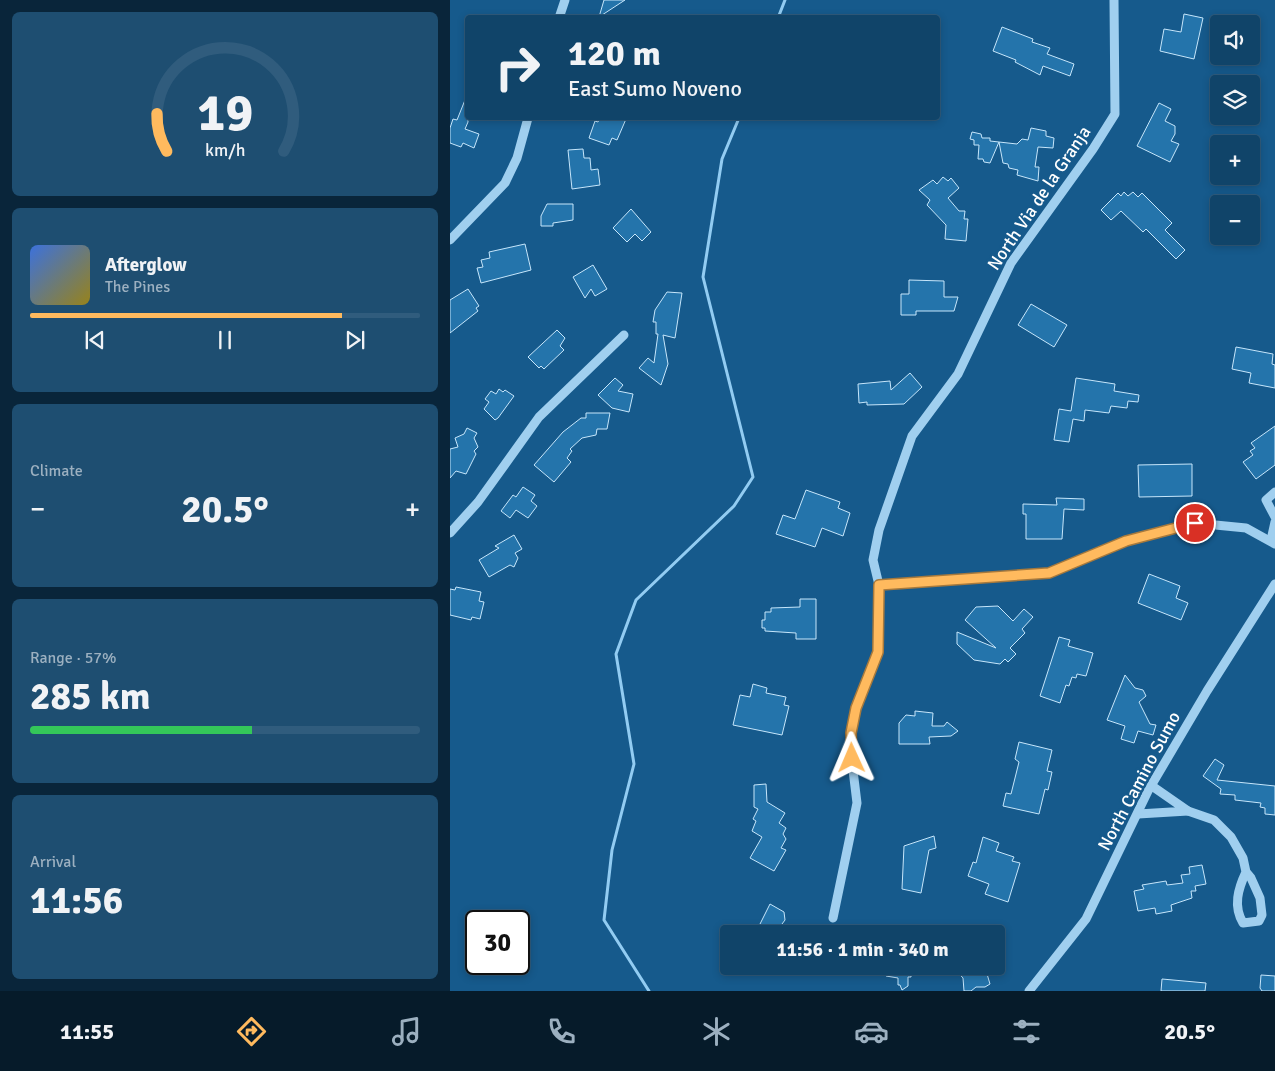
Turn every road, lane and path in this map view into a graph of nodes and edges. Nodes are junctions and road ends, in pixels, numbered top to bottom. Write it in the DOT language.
graph roads {
  1 [pos="565,0"];
  2 [pos="1114,0"];
  3 [pos="560,15"];
  4 [pos="527,120"];
  5 [pos="450,240"];
  6 [pos="624,335"];
  7 [pos="1275,492"];
  8 [pos="1275,517"];
  9 [pos="1275,522"];
  10 [pos="450,534"];
  11 [pos="1273,542"];
  12 [pos="1275,584"];
  13 [pos="879,585"];
  14 [pos="1152,786"];
  15 [pos="1188,811"];
  16 [pos="1138,814"];
  17 [pos="1246,872"];
  18 [pos="833,918"];
  19 [pos="1029,991"];
  1 -- 3 [label="street"];
  2 -- 13 [label="street, North Via de la Granja"];
  4 -- 5 [label="street"];
  6 -- 10 [label="street"];
  7 -- 8 [label="street"];
  9 -- 11 [label="street"];
  11 -- 13 [label="street"];
  12 -- 14 [label="street, North Camino Sumo"];
  13 -- 18 [label="street, North Via de la Granja"];
  14 -- 15 [label="street"];
  14 -- 16 [label="street, North Camino Sumo"];
  15 -- 16 [label="street"];
  15 -- 17 [label="street"];
  16 -- 19 [label="street, North Camino Sumo"];
  17 -- 17 [label="street"];
}
